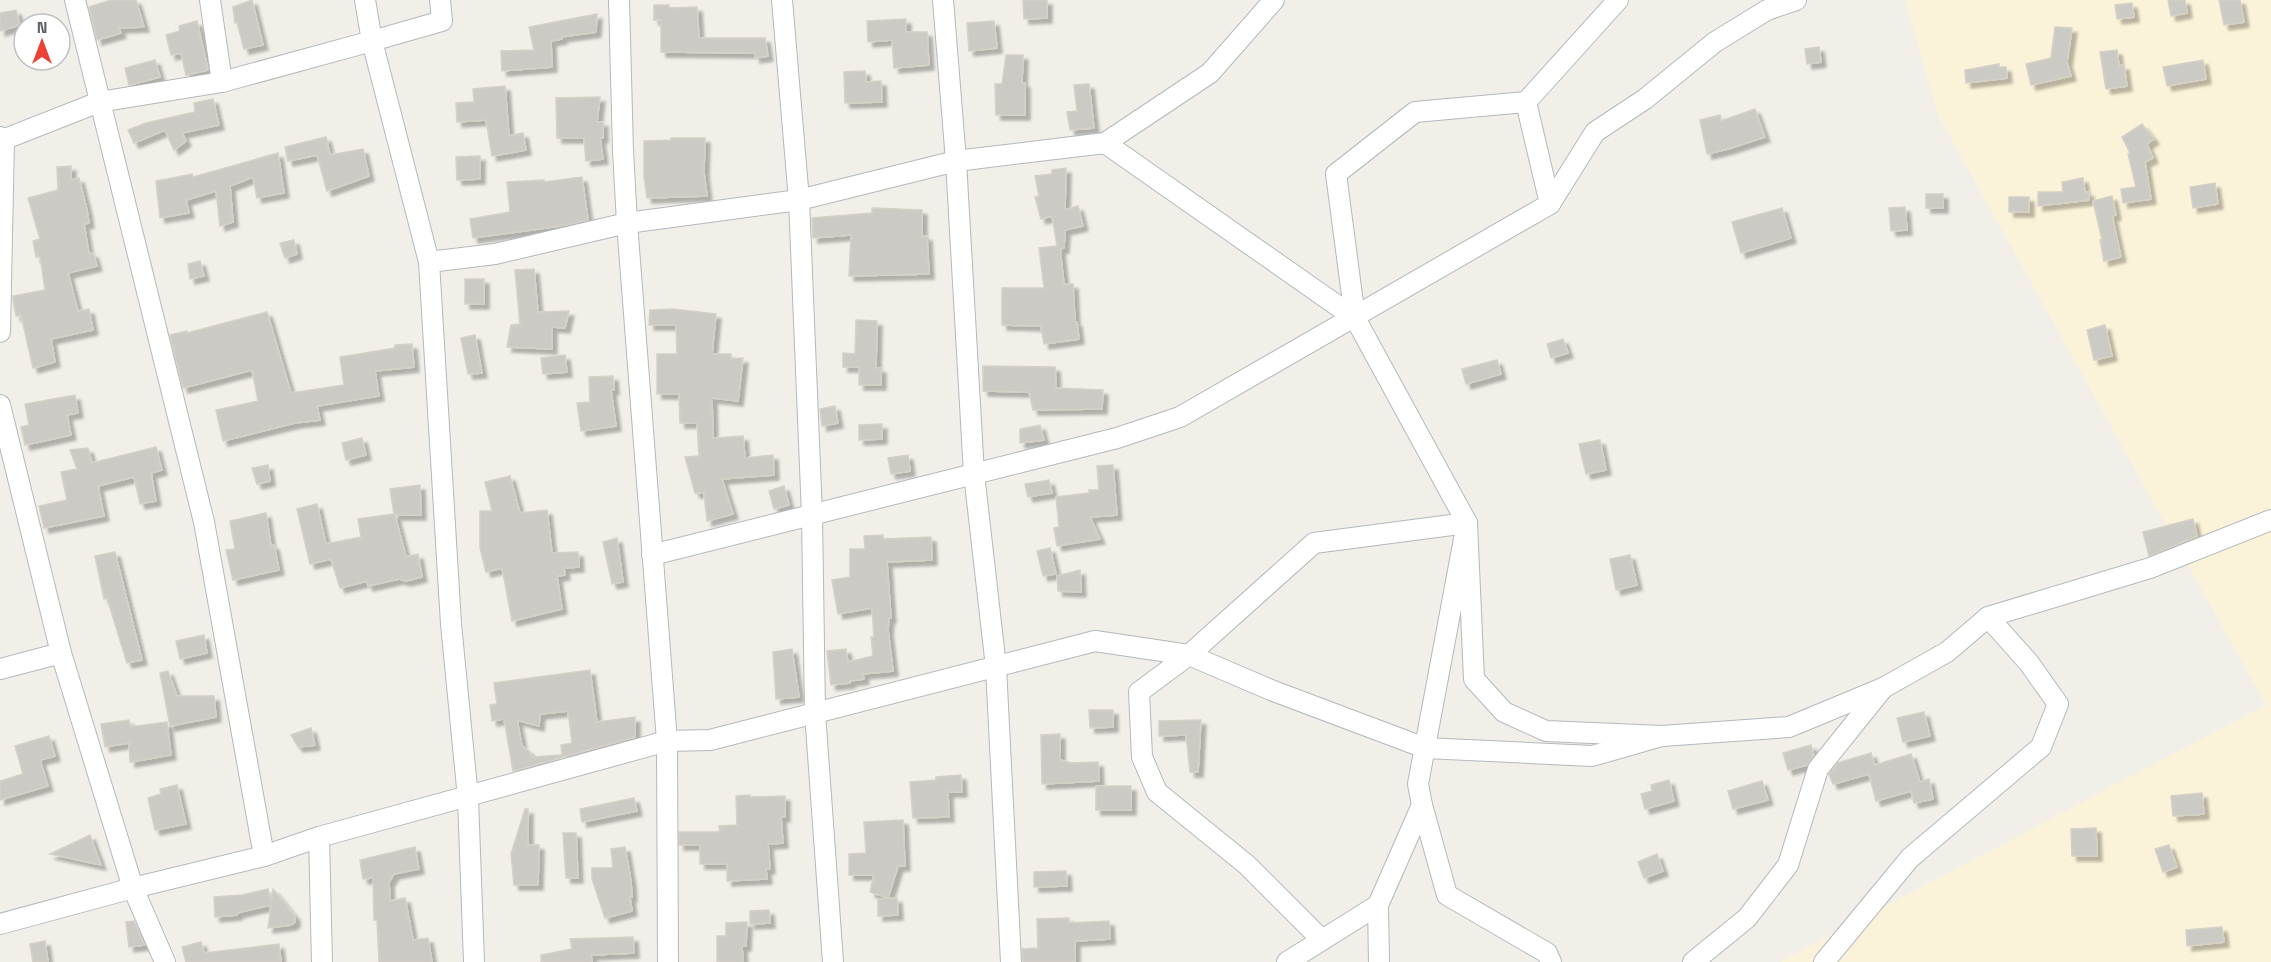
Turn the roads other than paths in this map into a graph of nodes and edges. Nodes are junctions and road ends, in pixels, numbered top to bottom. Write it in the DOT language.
graph roads {
  1 [pos="75,0"];
  2 [pos="210,0"];
  3 [pos="365,0"];
  4 [pos="440,0"];
  5 [pos="619,0"];
  6 [pos="782,0"];
  7 [pos="943,0"];
  8 [pos="1274,0"];
  9 [pos="1618,0"];
  10 [pos="1796,0"];
  11 [pos="372,41"];
  12 [pos="222,82"];
  13 [pos="99,102"];
  14 [pos="1526,102"];
  15 [pos="1,139"];
  16 [pos="1106,142"];
  17 [pos="956,161"];
  18 [pos="799,200"];
  19 [pos="1550,204"];
  20 [pos="627,223"];
  21 [pos="429,262"];
  22 [pos="1355,318"];
  23 [pos="0,332"];
  24 [pos="0,405"];
  25 [pos="974,474"];
  26 [pos="812,515"];
  27 [pos="2271,520"];
  28 [pos="1467,523"];
  29 [pos="652,555"];
  30 [pos="1988,617"];
  31 [pos="61,653"];
  32 [pos="1189,655"];
  33 [pos="996,667"];
  34 [pos="0,669"];
  35 [pos="1883,688"];
  36 [pos="816,713"];
  37 [pos="1662,736"];
  38 [pos="667,741"];
  39 [pos="1425,748"];
  40 [pos="468,798"];
  41 [pos="1422,806"];
  42 [pos="320,837"];
  43 [pos="264,856"];
  44 [pos="133,888"];
  45 [pos="1378,905"];
  46 [pos="0,924"];
  47 [pos="1322,940"];
  48 [pos="165,962"];
  49 [pos="322,962"];
  50 [pos="474,962"];
  51 [pos="668,962"];
  52 [pos="833,962"];
  53 [pos="1011,962"];
  54 [pos="1287,962"];
  55 [pos="1379,962"];
  56 [pos="1551,962"];
  57 [pos="1694,962"];
  58 [pos="1824,962"];
  1 -- 13 [label="street"];
  2 -- 12 [label="street"];
  3 -- 11 [label="street"];
  4 -- 11 [label="street"];
  5 -- 20 [label="street"];
  6 -- 18 [label="street"];
  7 -- 17 [label="street"];
  8 -- 16 [label="street"];
  9 -- 14 [label="street"];
  10 -- 19 [label="street"];
  11 -- 12 [label="street"];
  11 -- 21 [label="street"];
  12 -- 13 [label="street"];
  13 -- 15 [label="street"];
  13 -- 43 [label="street"];
  14 -- 19 [label="street"];
  14 -- 22 [label="street"];
  15 -- 23 [label="street"];
  16 -- 17 [label="street"];
  16 -- 22 [label="street"];
  17 -- 18 [label="street"];
  17 -- 25 [label="street"];
  18 -- 20 [label="street"];
  18 -- 26 [label="street"];
  19 -- 22 [label="street"];
  20 -- 21 [label="street"];
  20 -- 29 [label="street"];
  21 -- 40 [label="street"];
  22 -- 25 [label="street"];
  22 -- 28 [label="street"];
  24 -- 31 [label="street"];
  25 -- 26 [label="street"];
  25 -- 33 [label="street"];
  26 -- 29 [label="street"];
  26 -- 36 [label="street"];
  27 -- 30 [label="street"];
  28 -- 32 [label="street"];
  28 -- 37 [label="street"];
  28 -- 39 [label="street"];
  29 -- 38 [label="street"];
  30 -- 35 [label="street"];
  30 -- 58 [label="street"];
  31 -- 34 [label="street"];
  31 -- 44 [label="street"];
  32 -- 33 [label="street"];
  32 -- 39 [label="street"];
  32 -- 47 [label="street"];
  33 -- 36 [label="street"];
  33 -- 53 [label="street"];
  35 -- 37 [label="street"];
  35 -- 57 [label="street"];
  36 -- 38 [label="street"];
  36 -- 52 [label="street"];
  37 -- 39 [label="street"];
  38 -- 40 [label="street"];
  38 -- 51 [label="street"];
  39 -- 41 [label="street"];
  40 -- 42 [label="street"];
  40 -- 50 [label="street"];
  41 -- 45 [label="street"];
  41 -- 56 [label="street"];
  42 -- 43 [label="street"];
  42 -- 49 [label="street"];
  43 -- 44 [label="street"];
  44 -- 46 [label="street"];
  44 -- 48 [label="street"];
  45 -- 47 [label="street"];
  45 -- 55 [label="street"];
  47 -- 54 [label="street"];
}
